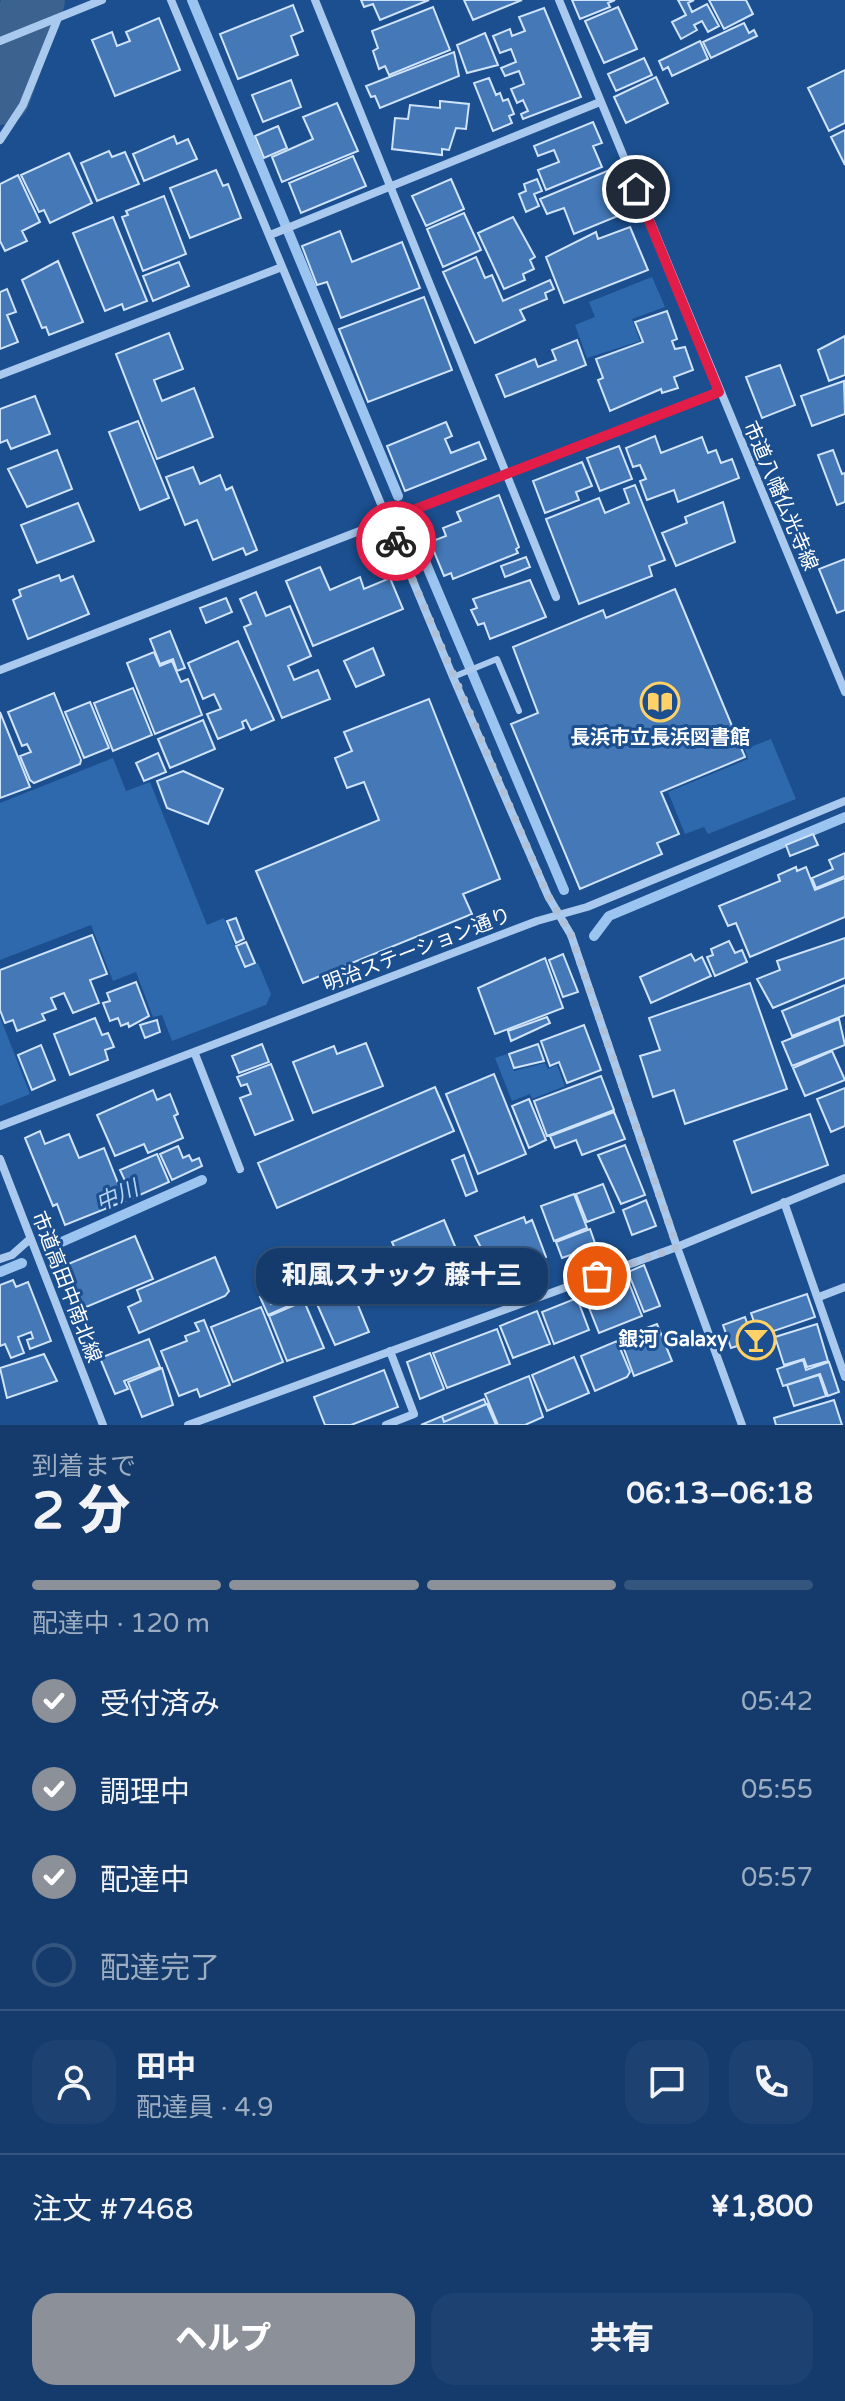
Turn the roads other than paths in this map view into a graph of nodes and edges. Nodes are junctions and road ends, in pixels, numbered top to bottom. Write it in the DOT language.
graph roads {
  1 [pos="102,0"];
  2 [pos="171,0"];
  3 [pos="315,0"];
  4 [pos="559,0"];
  5 [pos="54,20"];
  6 [pos="0,41"];
  7 [pos="600,102"];
  8 [pos="0,140"];
  9 [pos="391,187"];
  10 [pos="270,235"];
  11 [pos="282,267"];
  12 [pos="0,375"];
  13 [pos="719,392"];
  14 [pos="506,474"];
  15 [pos="387,520"];
  16 [pos="556,597"];
  17 [pos="0,670"];
  18 [pos="453,677"];
  19 [pos="845,692"];
  20 [pos="519,711"];
  21 [pos="845,801"];
  22 [pos="559,915"];
  23 [pos="195,1054"];
  24 [pos="0,1126"];
  25 [pos="0,1159"];
  26 [pos="240,1169"];
  27 [pos="845,1178"];
  28 [pos="784,1202"];
  29 [pos="30,1239"];
  30 [pos="677,1247"];
  31 [pos="0,1259"];
  32 [pos="845,1287"];
  33 [pos="819,1297"];
  34 [pos="390,1351"];
  35 [pos="845,1377"];
  36 [pos="103,1425"];
  37 [pos="188,1425"];
  38 [pos="386,1425"];
  39 [pos="742,1425"];
  1 -- 5 [label="street"];
  2 -- 10 [label="street"];
  3 -- 9 [label="street"];
  4 -- 7 [label="street, 市道八幡仏光寺線"];
  5 -- 6 [label="street"];
  5 -- 8 [label="street"];
  7 -- 9 [label="street"];
  7 -- 13 [label="street, 市道八幡仏光寺線"];
  9 -- 10 [label="street"];
  9 -- 14 [label="street"];
  10 -- 11 [label="street"];
  11 -- 12 [label="street"];
  11 -- 15 [label="street"];
  13 -- 14 [label="street"];
  13 -- 19 [label="street, 市道八幡仏光寺線"];
  14 -- 15 [label="street"];
  14 -- 16 [label="street"];
  15 -- 17 [label="street"];
  15 -- 18 [label="street"];
  18 -- 20 [label="lane"];
  18 -- 22 [label="street"];
  21 -- 22 [label="street, 明治ステーション通り"];
  22 -- 23 [label="street, 明治ステーション通り"];
  22 -- 30 [label="street"];
  23 -- 24 [label="street, 明治ステーション通り"];
  23 -- 26 [label="street"];
  25 -- 29 [label="street, 市道高田中南北線"];
  27 -- 28 [label="street"];
  28 -- 30 [label="street"];
  28 -- 33 [label="street"];
  29 -- 31 [label="street"];
  29 -- 36 [label="street, 市道高田中南北線"];
  30 -- 34 [label="street"];
  30 -- 39 [label="street"];
  32 -- 33 [label="street"];
  33 -- 35 [label="street"];
  34 -- 37 [label="street"];
  34 -- 38 [label="street"];
}
